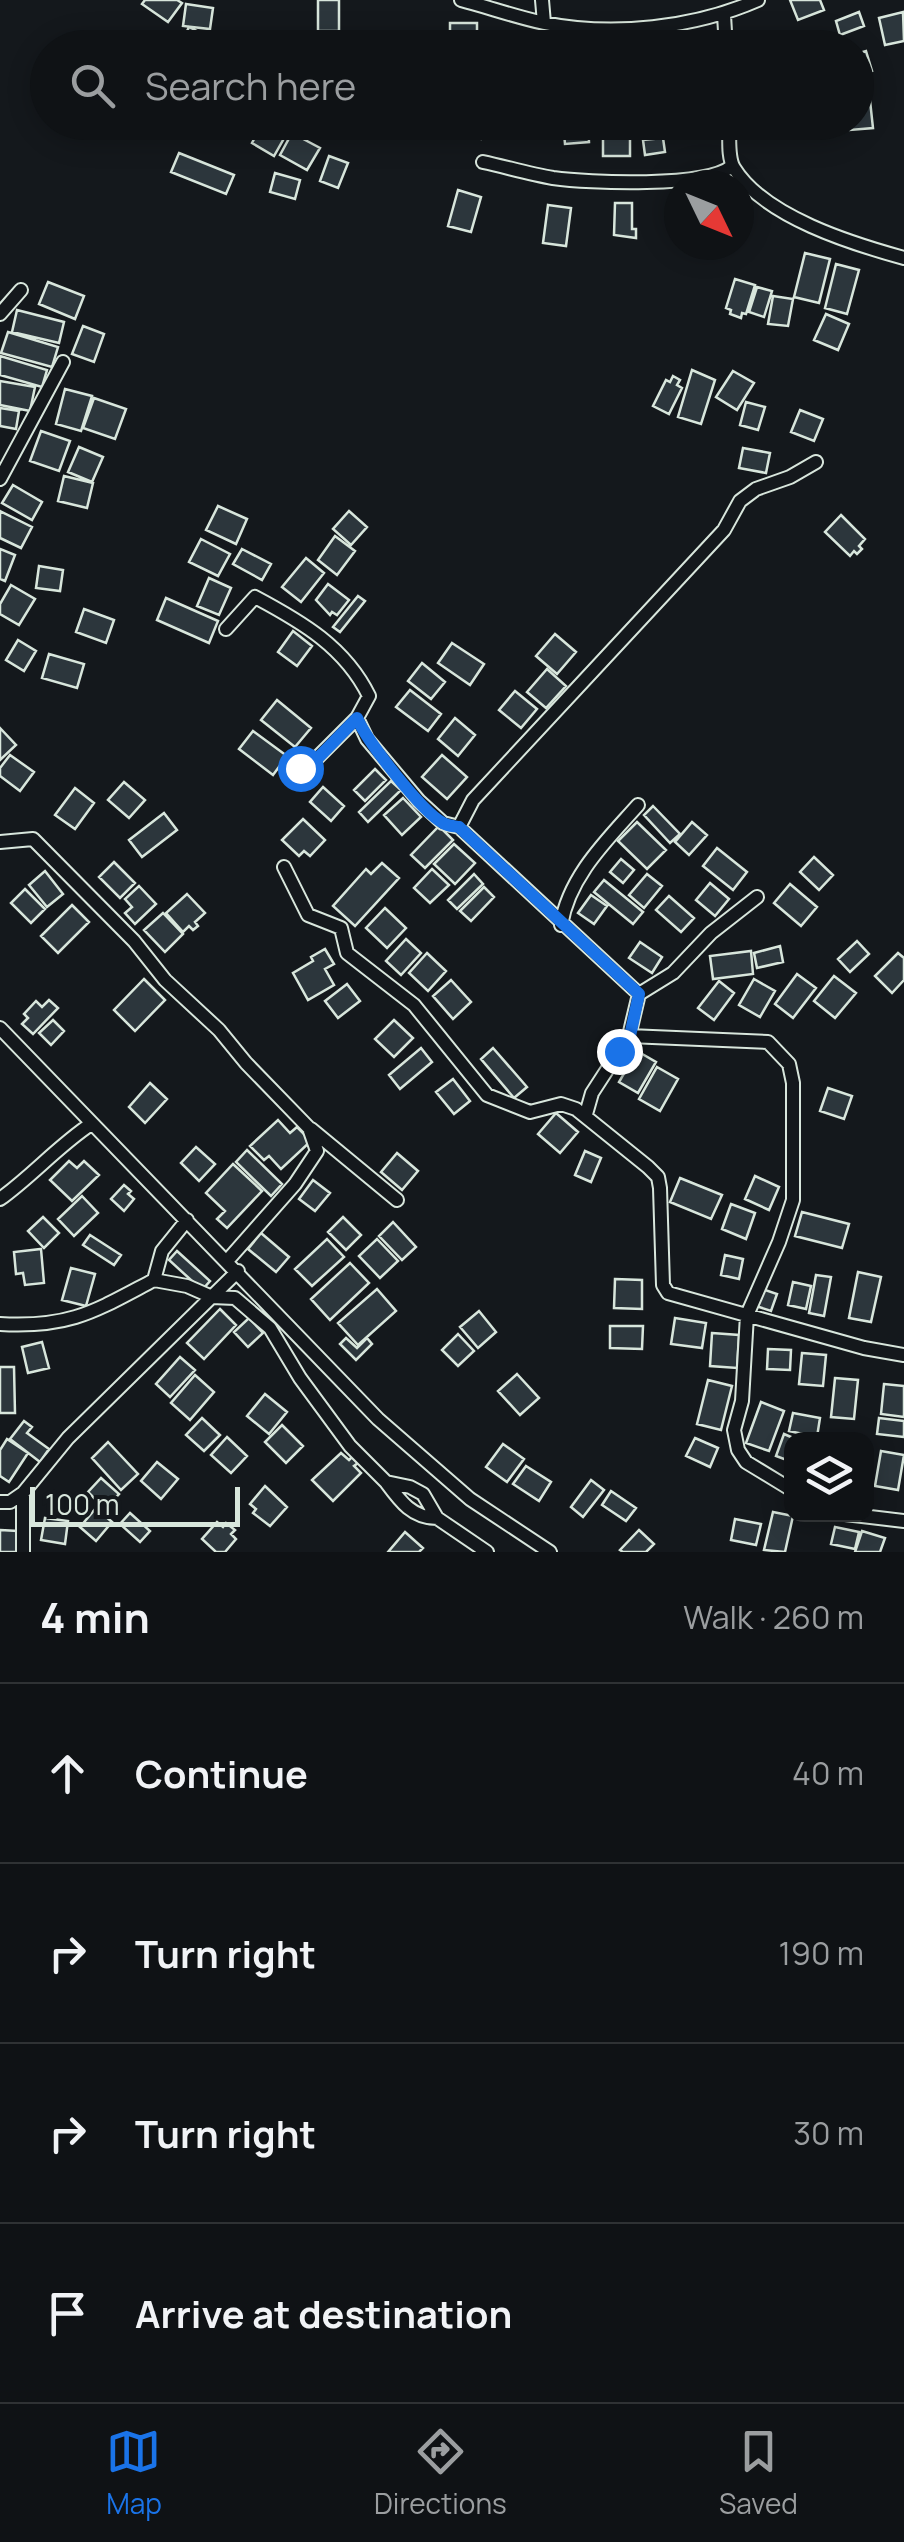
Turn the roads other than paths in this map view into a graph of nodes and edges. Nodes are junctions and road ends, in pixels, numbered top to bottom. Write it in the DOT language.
graph roads {
  1 [pos="461,0"];
  2 [pos="542,0"];
  3 [pos="758,0"];
  4 [pos="724,15"];
  5 [pos="544,23"];
  6 [pos="725,30"];
  7 [pos="730,140"];
  8 [pos="483,162"];
  9 [pos="732,166"];
  10 [pos="904,258"];
  11 [pos="21,290"];
  12 [pos="0,314"];
  13 [pos="64,362"];
  14 [pos="816,462"];
  15 [pos="0,479"];
  16 [pos="226,630"];
  17 [pos="357,718"];
  18 [pos="300,768"];
  19 [pos="638,805"];
  20 [pos="459,827"];
  21 [pos="0,842"];
  22 [pos="284,867"];
  23 [pos="756,897"];
  24 [pos="564,905"];
  25 [pos="547,911"];
  26 [pos="562,925"];
  27 [pos="639,994"];
  28 [pos="0,1028"];
  29 [pos="630,1036"];
  30 [pos="586,1114"];
  31 [pos="91,1124"];
  32 [pos="310,1128"];
  33 [pos="0,1199"];
  34 [pos="397,1200"];
  35 [pos="188,1220"];
  36 [pos="232,1266"];
  37 [pos="154,1280"];
  38 [pos="212,1297"];
  39 [pos="747,1315"];
  40 [pos="286,1322"];
  41 [pos="0,1324"];
  42 [pos="270,1328"];
  43 [pos="904,1355"];
  44 [pos="784,1485"];
  45 [pos="23,1493"];
  46 [pos="0,1502"];
  47 [pos="874,1517"];
  48 [pos="904,1521"];
  49 [pos="23,1552"];
  50 [pos="488,1552"];
  51 [pos="550,1552"];
  1 -- 5 [label="street"];
  2 -- 5 [label="street"];
  3 -- 4 [label="street"];
  4 -- 5 [label="street"];
  4 -- 6 [label="street"];
  7 -- 9 [label="street"];
  8 -- 9 [label="street"];
  9 -- 10 [label="street"];
  11 -- 12 [label="street"];
  13 -- 15 [label="street"];
  14 -- 20 [label="street"];
  16 -- 17 [label="street"];
  17 -- 18 [label="street"];
  17 -- 20 [label="street"];
  19 -- 24 [label="street"];
  20 -- 25 [label="street"];
  21 -- 32 [label="street"];
  22 -- 30 [label="street"];
  23 -- 27 [label="street"];
  24 -- 25 [label="street"];
  24 -- 26 [label="street"];
  25 -- 26 [label="street"];
  26 -- 27 [label="street"];
  27 -- 29 [label="street"];
  28 -- 31 [label="street"];
  29 -- 30 [label="street"];
  29 -- 39 [label="street"];
  30 -- 39 [label="street"];
  31 -- 33 [label="street"];
  31 -- 35 [label="street"];
  32 -- 34 [label="street"];
  32 -- 36 [label="street"];
  35 -- 36 [label="street"];
  35 -- 37 [label="street"];
  36 -- 38 [label="street"];
  36 -- 40 [label="street"];
  37 -- 38 [label="street"];
  37 -- 41 [label="street"];
  38 -- 42 [label="street"];
  38 -- 45 [label="street"];
  39 -- 43 [label="street"];
  39 -- 44 [label="street"];
  40 -- 42 [label="street"];
  40 -- 51 [label="street"];
  42 -- 50 [label="street"];
  45 -- 46 [label="street"];
  45 -- 49 [label="street"];
  47 -- 48 [label="street"];
}
